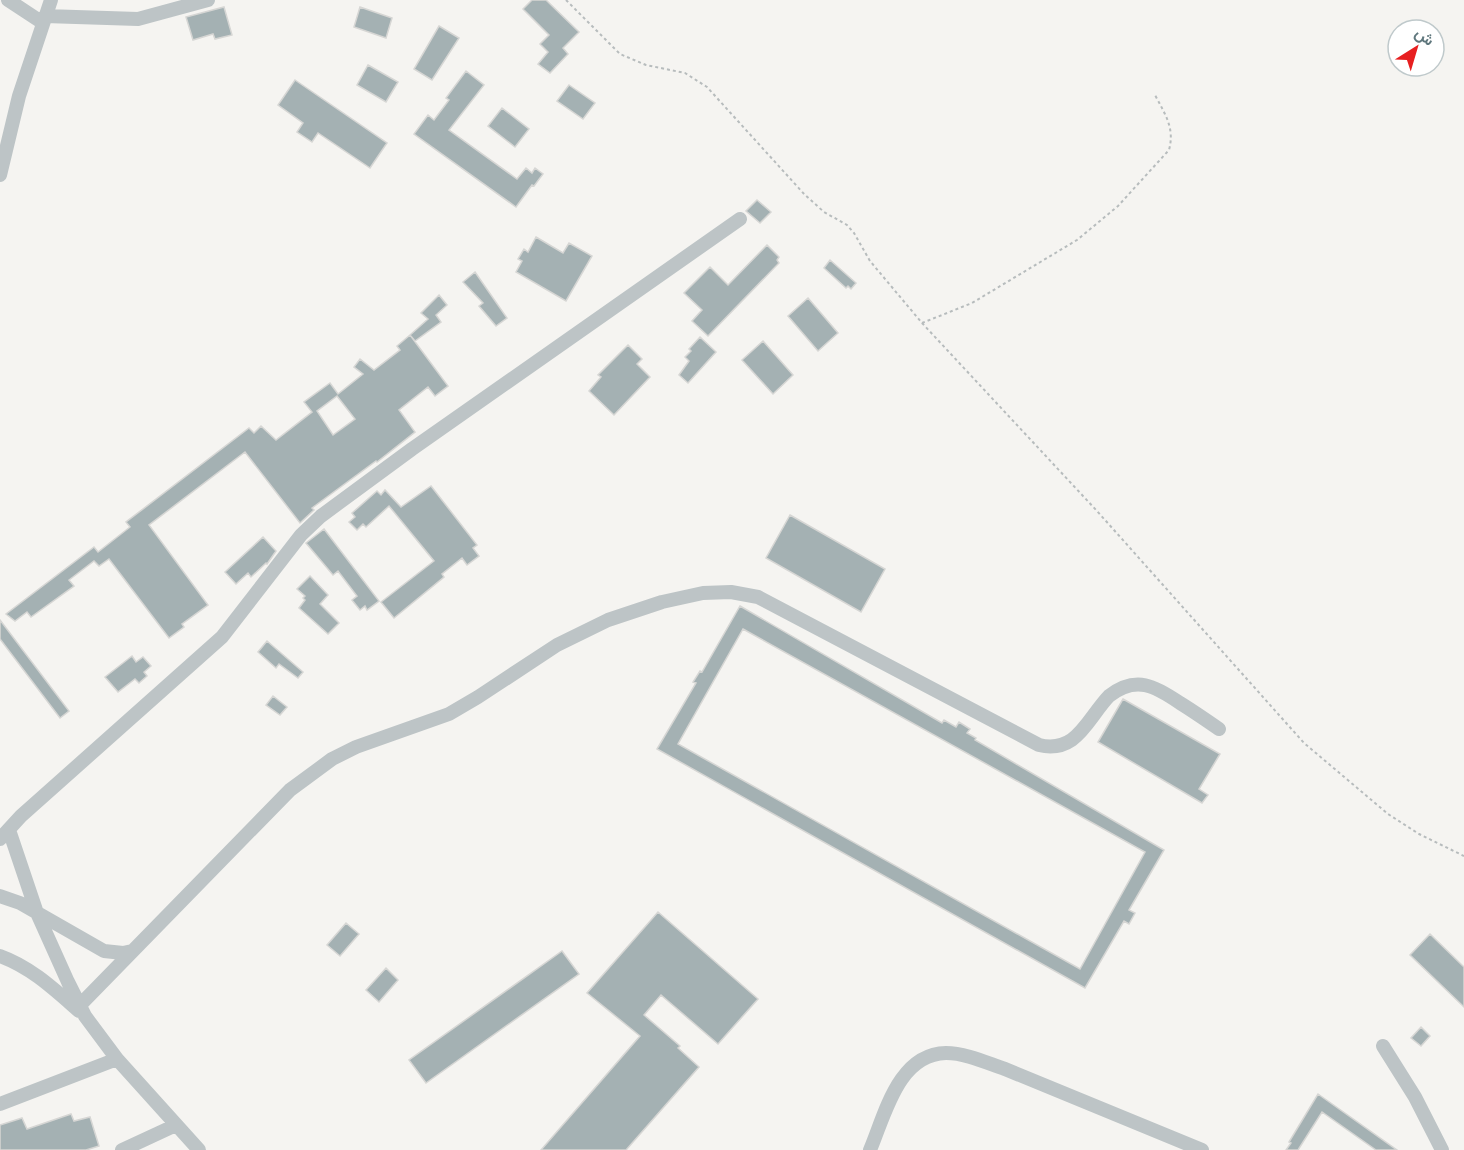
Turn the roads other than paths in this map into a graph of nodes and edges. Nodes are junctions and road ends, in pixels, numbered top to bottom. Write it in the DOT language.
graph roads {
  1 [pos="8,0"];
  2 [pos="51,0"];
  3 [pos="208,0"];
  4 [pos="44,20"];
  5 [pos="0,175"];
  6 [pos="740,219"];
  7 [pos="1219,729"];
  8 [pos="4,834"];
  9 [pos="0,896"];
  10 [pos="38,913"];
  11 [pos="132,951"];
  12 [pos="0,956"];
  13 [pos="82,1010"];
  14 [pos="1383,1046"];
  15 [pos="117,1059"];
  16 [pos="0,1104"];
  17 [pos="176,1125"];
  18 [pos="122,1150"];
  19 [pos="199,1150"];
  20 [pos="870,1150"];
  21 [pos="1202,1150"];
  22 [pos="1442,1150"];
  1 -- 4 [label="lane"];
  2 -- 4 [label="lane"];
  3 -- 4 [label="lane"];
  4 -- 5 [label="lane"];
  6 -- 8 [label="lane"];
  7 -- 11 [label="lane"];
  8 -- 10 [label="lane"];
  9 -- 10 [label="lane"];
  10 -- 11 [label="lane"];
  10 -- 13 [label="lane"];
  11 -- 13 [label="lane"];
  12 -- 13 [label="lane"];
  13 -- 15 [label="lane"];
  14 -- 22 [label="lane"];
  15 -- 16 [label="lane"];
  15 -- 17 [label="lane"];
  17 -- 18 [label="lane"];
  17 -- 19 [label="lane"];
  20 -- 21 [label="lane"];
}
